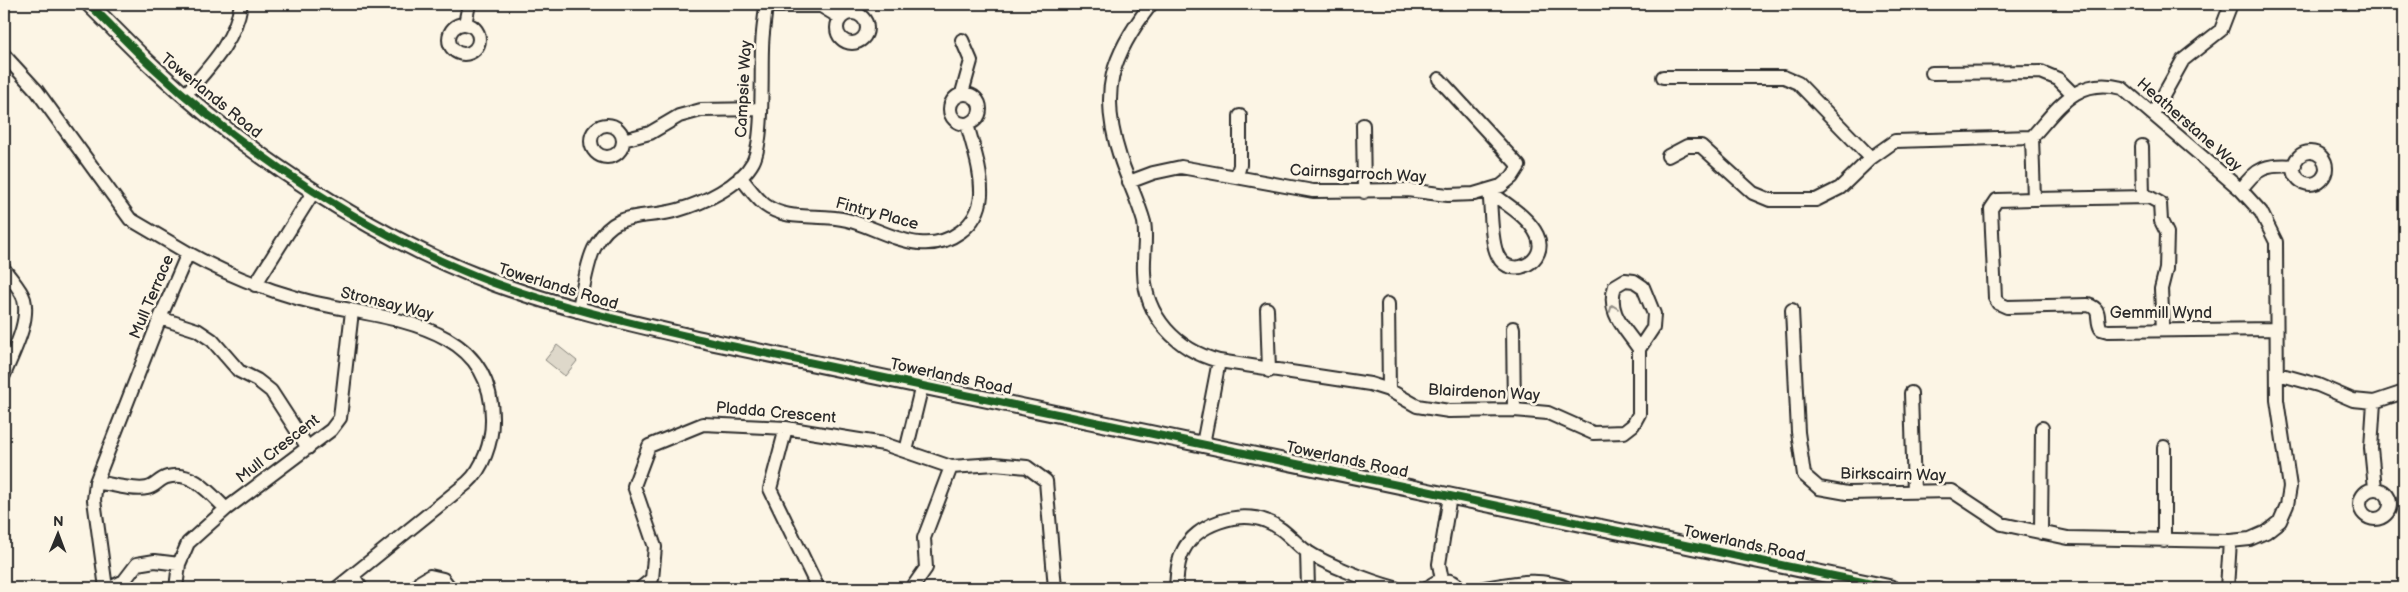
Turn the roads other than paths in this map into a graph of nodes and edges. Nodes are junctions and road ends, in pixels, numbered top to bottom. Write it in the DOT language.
graph roads {
  1 [pos="89,4"];
  2 [pos="241,4"];
  3 [pos="470,4"];
  4 [pos="1151,4"];
  5 [pos="2231,4"];
  6 [pos="766,5"];
  7 [pos="841,18"];
  8 [pos="465,24"];
  9 [pos="962,40"];
  10 [pos="4,55"];
  11 [pos="1932,73"];
  12 [pos="1663,77"];
  13 [pos="1439,79"];
  14 [pos="962,94"];
  15 [pos="2073,94"];
  16 [pos="185,95"];
  17 [pos="760,109"];
  18 [pos="2153,114"];
  19 [pos="1240,116"];
  20 [pos="967,124"];
  21 [pos="1363,125"];
  22 [pos="2032,137"];
  23 [pos="623,140"];
  24 [pos="2142,146"];
  25 [pos="1668,156"];
  26 [pos="1871,158"];
  27 [pos="2294,166"];
  28 [pos="1237,176"];
  29 [pos="740,177"];
  30 [pos="1129,182"];
  31 [pos="2241,190"];
  32 [pos="314,191"];
  33 [pos="1489,191"];
  34 [pos="1364,192"];
  35 [pos="2149,198"];
  36 [pos="2034,199"];
  37 [pos="188,253"];
  38 [pos="4,269"];
  39 [pos="255,285"];
  40 [pos="1388,304"];
  41 [pos="1267,309"];
  42 [pos="578,310"];
  43 [pos="1792,310"];
  44 [pos="352,311"];
  45 [pos="160,318"];
  46 [pos="1513,328"];
  47 [pos="2276,329"];
  48 [pos="2163,330"];
  49 [pos="1639,349"];
  50 [pos="1219,361"];
  51 [pos="1269,371"];
  52 [pos="2278,374"];
  53 [pos="4,375"];
  54 [pos="922,384"];
  55 [pos="1389,390"];
  56 [pos="2404,392"];
  57 [pos="1911,393"];
  58 [pos="2374,402"];
  59 [pos="1514,410"];
  60 [pos="786,428"];
  61 [pos="2042,428"];
  62 [pos="1203,444"];
  63 [pos="2164,447"];
  64 [pos="308,448"];
  65 [pos="906,451"];
  66 [pos="951,467"];
  67 [pos="96,482"];
  68 [pos="2375,488"];
  69 [pos="1914,492"];
  70 [pos="1450,496"];
  71 [pos="226,509"];
  72 [pos="2041,533"];
  73 [pos="2164,541"];
  74 [pos="2230,541"];
  75 [pos="1307,551"];
  76 [pos="179,564"];
  77 [pos="353,576"];
  78 [pos="1442,580"];
  79 [pos="108,588"];
  80 [pos="176,588"];
  81 [pos="337,588"];
  82 [pos="361,588"];
  83 [pos="418,588"];
  84 [pos="450,588"];
  85 [pos="641,588"];
  86 [pos="818,588"];
  87 [pos="912,588"];
  88 [pos="1055,588"];
  89 [pos="1176,588"];
  90 [pos="1308,588"];
  91 [pos="1395,588"];
  92 [pos="1428,588"];
  93 [pos="1460,588"];
  94 [pos="1485,588"];
  95 [pos="1567,588"];
  96 [pos="1891,588"];
  97 [pos="2227,588"];
  1 -- 16 [label="street, Towerlands Road"];
  2 -- 16 [label="street"];
  3 -- 8 [label="street"];
  4 -- 30 [label="street, Blairdenon Way"];
  5 -- 18 [label="street"];
  6 -- 7 [label="street"];
  6 -- 17 [label="street, Campsie Way"];
  9 -- 14 [label="street"];
  10 -- 37 [label="street, Mull Terrace"];
  11 -- 15 [label="street"];
  12 -- 26 [label="street"];
  13 -- 33 [label="street, Cairnsgarroch Way"];
  14 -- 20 [label="street"];
  14 -- 20 [label="street"];
  15 -- 18 [label="street, Heatherstane Way"];
  15 -- 22 [label="street, Heatherstane Way"];
  16 -- 32 [label="street, Towerlands Road"];
  17 -- 23 [label="street"];
  17 -- 29 [label="street, Campsie Way"];
  18 -- 31 [label="street, Heatherstane Way"];
  19 -- 28 [label="street"];
  20 -- 29 [label="street, Fintry Place"];
  21 -- 34 [label="street"];
  22 -- 26 [label="street"];
  22 -- 36 [label="street"];
  24 -- 35 [label="street"];
  25 -- 26 [label="street"];
  27 -- 31 [label="street, Heatherstane Way"];
  28 -- 30 [label="street, Cairnsgarroch Way"];
  28 -- 34 [label="street, Cairnsgarroch Way"];
  29 -- 42 [label="street, Campsie Way"];
  30 -- 50 [label="street, Blairdenon Way"];
  31 -- 47 [label="street, Heatherstane Way"];
  32 -- 39 [label="street"];
  32 -- 42 [label="street, Towerlands Road"];
  33 -- 33 [label="street"];
  33 -- 34 [label="street, Cairnsgarroch Way"];
  35 -- 36 [label="street, Gemmill Wynd"];
  35 -- 48 [label="street"];
  36 -- 48 [label="street, Gemmill Wynd"];
  37 -- 39 [label="street, Stronsay Way"];
  37 -- 45 [label="street, Mull Terrace"];
  38 -- 53 [label="street"];
  39 -- 44 [label="street, Stronsay Way"];
  40 -- 55 [label="street"];
  41 -- 51 [label="street"];
  42 -- 54 [label="street, Towerlands Road"];
  43 -- 69 [label="street, Birkscairn Way"];
  44 -- 64 [label="street, Mull Crescent"];
  44 -- 77 [label="street, Stronsay Way"];
  45 -- 64 [label="street"];
  45 -- 67 [label="street, Mull Terrace"];
  46 -- 59 [label="street"];
  47 -- 48 [label="street, Gemmill Wynd"];
  47 -- 52 [label="street, Heatherstane Way"];
  49 -- 49 [label="street, one-way"];
  49 -- 59 [label="street, Blairdenon Way"];
  50 -- 51 [label="street, Blairdenon Way"];
  50 -- 62 [label="street"];
  51 -- 55 [label="street, Blairdenon Way"];
  52 -- 58 [label="street"];
  52 -- 74 [label="street, Heatherstane Way"];
  54 -- 62 [label="street, Towerlands Road"];
  54 -- 65 [label="street"];
  55 -- 59 [label="street, Blairdenon Way"];
  56 -- 58 [label="street"];
  57 -- 69 [label="street"];
  58 -- 68 [label="street"];
  60 -- 65 [label="street, Pladda Crescent"];
  60 -- 85 [label="street, Pladda Crescent"];
  60 -- 86 [label="street"];
  61 -- 72 [label="street"];
  62 -- 70 [label="street, Towerlands Road"];
  63 -- 73 [label="street"];
  64 -- 71 [label="street, Mull Crescent"];
  65 -- 66 [label="street, Pladda Crescent"];
  66 -- 87 [label="street"];
  66 -- 88 [label="street"];
  67 -- 71 [label="street"];
  67 -- 79 [label="street, Mull Terrace"];
  69 -- 72 [label="street, Birkscairn Way"];
  70 -- 78 [label="street"];
  70 -- 96 [label="street, Towerlands Road"];
  71 -- 76 [label="street, Mull Crescent"];
  72 -- 73 [label="street, Birkscairn Way"];
  73 -- 74 [label="street, Birkscairn Way"];
  74 -- 97 [label="street"];
  75 -- 89 [label="street"];
  75 -- 90 [label="street"];
  75 -- 91 [label="street"];
  76 -- 79 [label="street"];
  76 -- 80 [label="street, Mull Crescent"];
  77 -- 81 [label="street, Stronsay Way"];
  77 -- 82 [label="street"];
  78 -- 92 [label="street"];
  78 -- 93 [label="street"];
  83 -- 84 [label="street"];
  94 -- 95 [label="street"];
}
